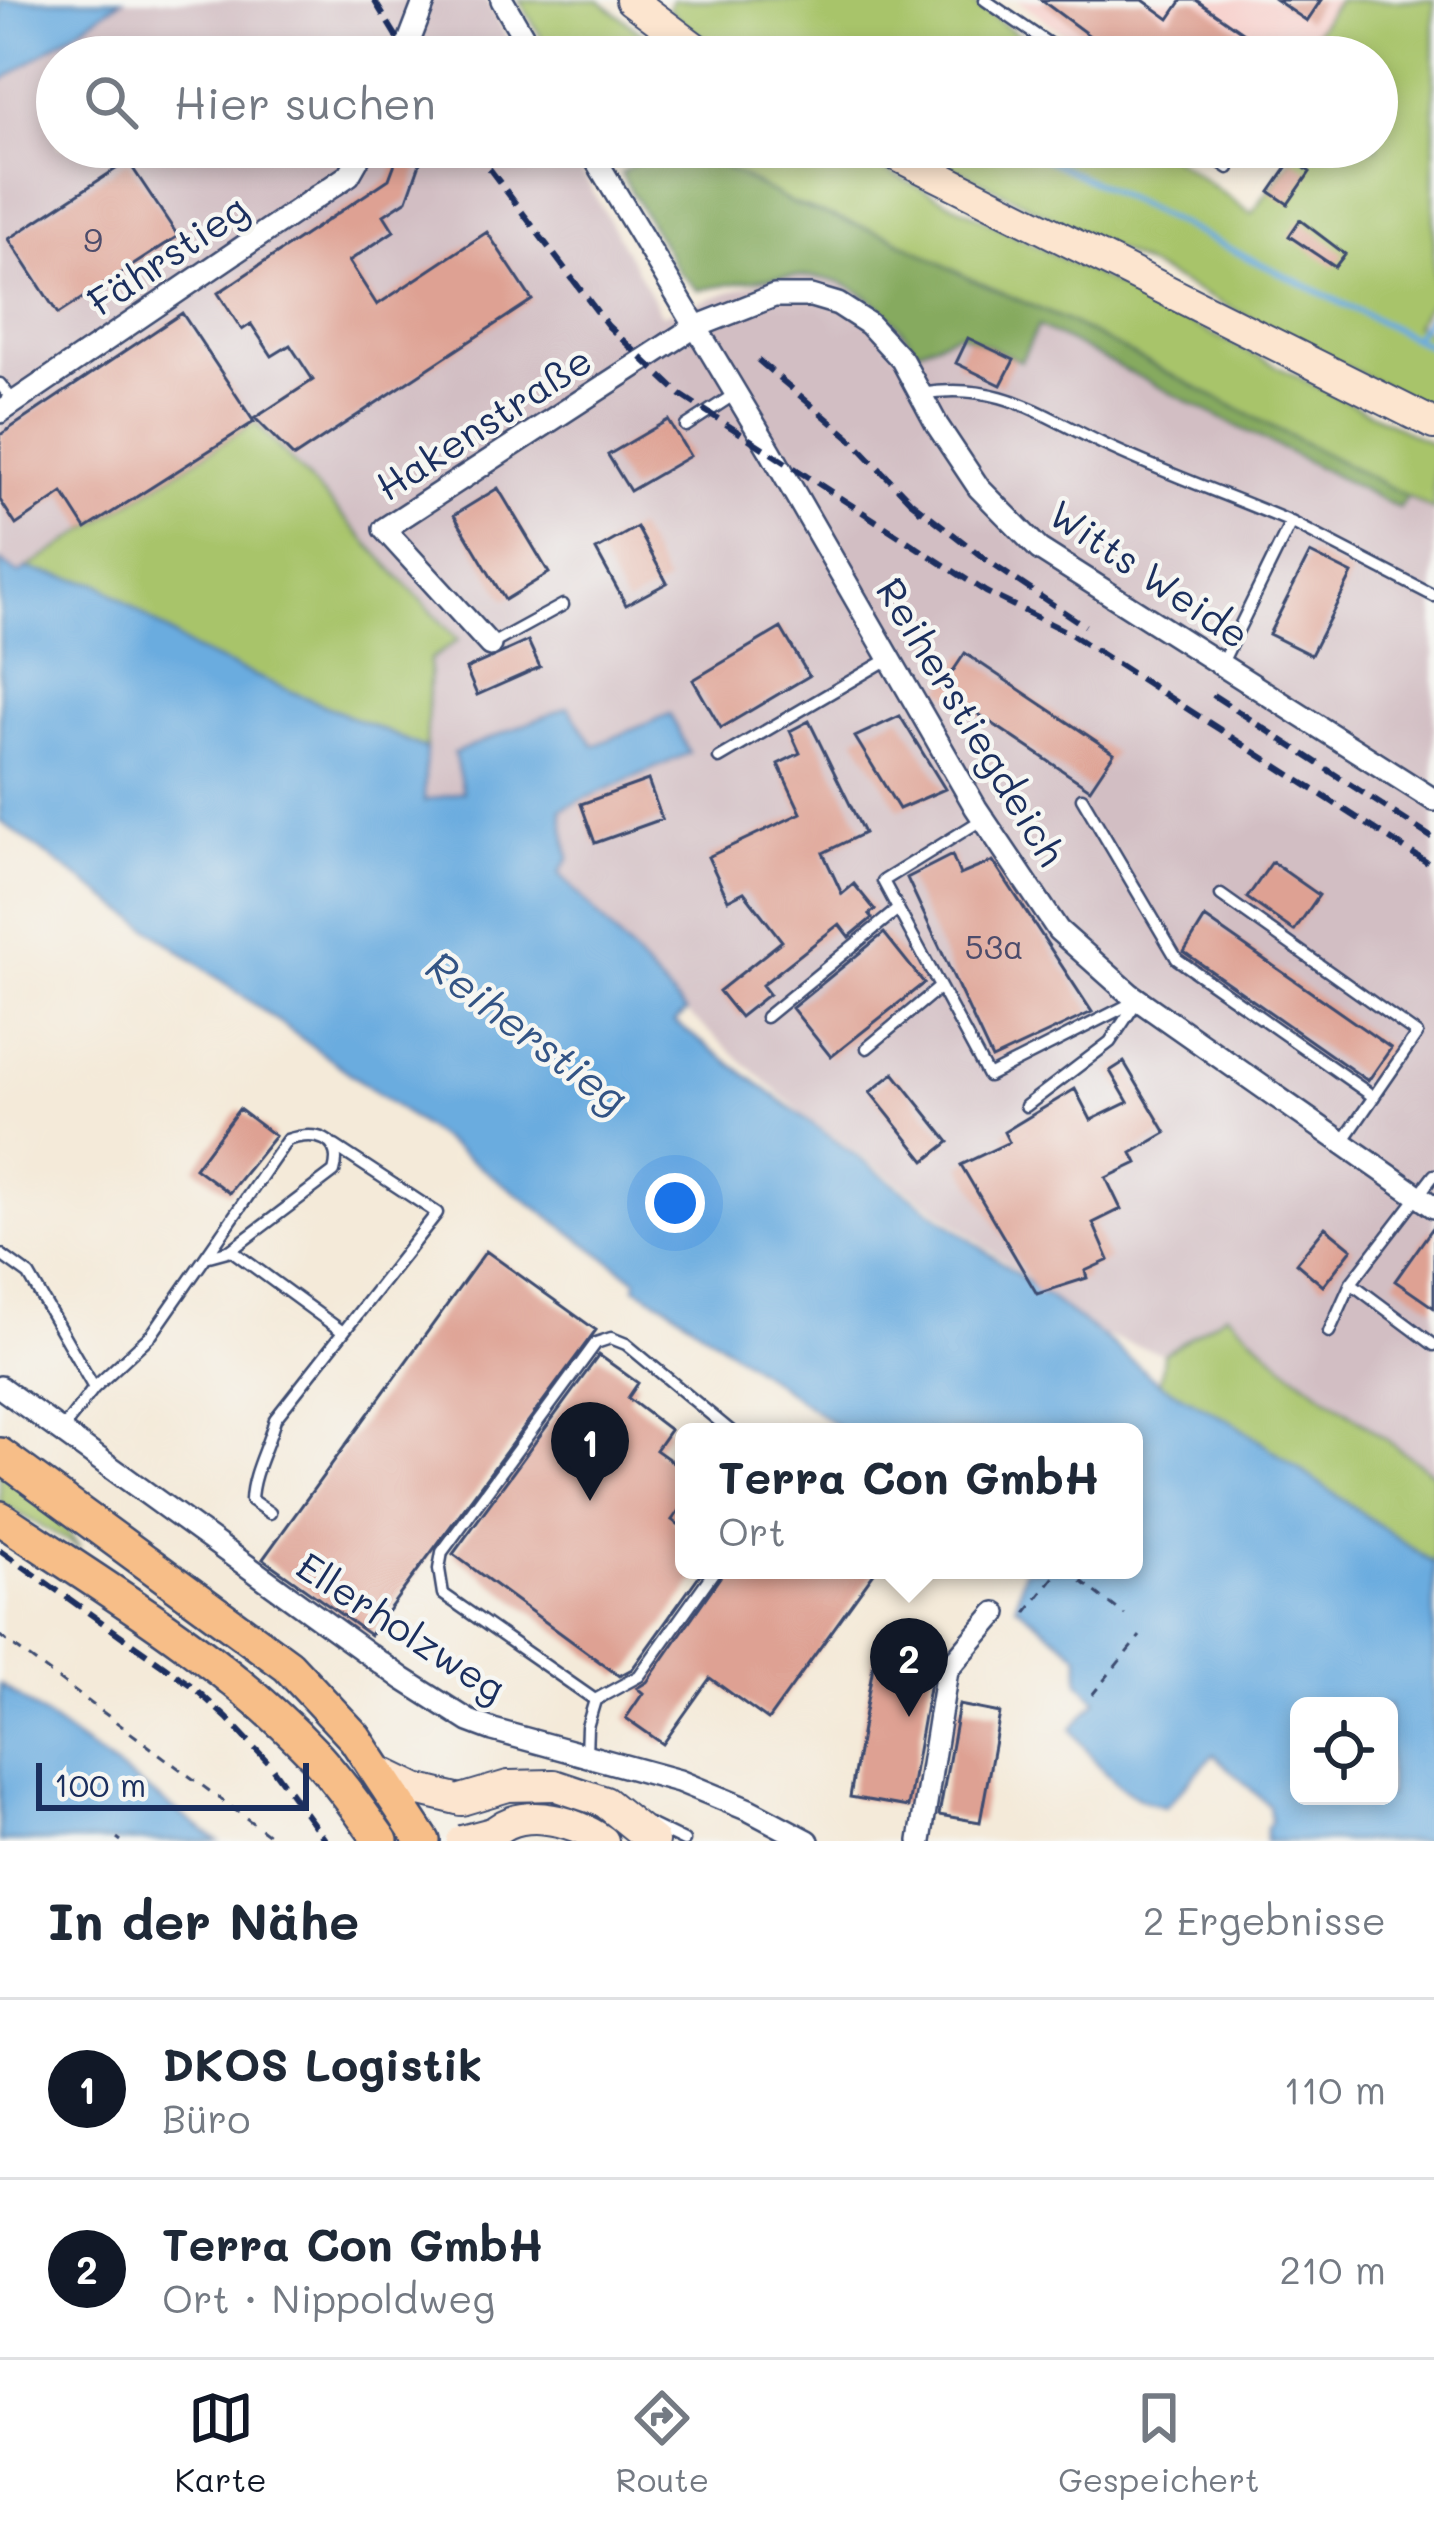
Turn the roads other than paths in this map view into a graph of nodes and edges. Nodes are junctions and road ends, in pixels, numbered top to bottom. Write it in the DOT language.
graph roads {
  1 [pos="425,0"];
  2 [pos="502,0"];
  3 [pos="631,0"];
  4 [pos="986,0"];
  5 [pos="411,36"];
  6 [pos="523,36"];
  7 [pos="678,36"];
  8 [pos="1038,36"];
  9 [pos="353,168"];
  10 [pos="600,168"];
  11 [pos="922,168"];
  12 [pos="693,328"];
  13 [pos="735,394"];
  14 [pos="920,394"];
  15 [pos="5,399"];
  16 [pos="1434,424"];
  17 [pos="686,426"];
  18 [pos="1291,522"];
  19 [pos="1434,596"];
  20 [pos="563,605"];
  21 [pos="490,646"];
  22 [pos="890,658"];
  23 [pos="1221,665"];
  24 [pos="719,758"];
  25 [pos="1082,798"];
  26 [pos="1434,800"];
  27 [pos="983,819"];
  28 [pos="1221,895"];
  29 [pos="898,909"];
  30 [pos="940,987"];
  31 [pos="1138,1000"];
  32 [pos="766,1017"];
  33 [pos="867,1048"];
  34 [pos="1374,1097"];
  35 [pos="1026,1106"];
  36 [pos="1342,1143"];
  37 [pos="333,1144"];
  38 [pos="1434,1175"];
  39 [pos="1426,1201"];
  40 [pos="231,1250"];
  41 [pos="0,1254"];
  42 [pos="209,1256"];
  43 [pos="1351,1283"];
  44 [pos="343,1332"];
  45 [pos="1330,1332"];
  46 [pos="1434,1345"];
  47 [pos="0,1387"];
  48 [pos="94,1388"];
  49 [pos="721,1423"];
  50 [pos="62,1432"];
  51 [pos="0,1454"];
  52 [pos="270,1513"];
  53 [pos="0,1518"];
  54 [pos="709,1579"];
  55 [pos="996,1612"];
  56 [pos="595,1700"];
  57 [pos="586,1754"];
  58 [pos="379,1771"];
  59 [pos="461,1800"];
  60 [pos="622,1814"];
  61 [pos="409,1835"];
  62 [pos="481,1838"];
  63 [pos="382,1841"];
  64 [pos="603,1841"];
  65 [pos="653,1841"];
  66 [pos="684,1841"];
  67 [pos="808,1841"];
  68 [pos="920,1841"];
  1 -- 5 [label="street"];
  2 -- 6 [label="street"];
  3 -- 7 [label="main road"];
  4 -- 8 [label="lane"];
  9 -- 15 [label="street, Fährstieg"];
  10 -- 12 [label="street, Reiherstiegdeich"];
  11 -- 16 [label="main road"];
  12 -- 13 [label="street, Reiherstiegdeich"];
  12 -- 14 [label="street, Witts Weide"];
  12 -- 21 [label="street, Hakenstraße"];
  13 -- 17 [label="lane"];
  13 -- 22 [label="street, Reiherstiegdeich"];
  14 -- 18 [label="lane"];
  14 -- 23 [label="street, Witts Weide"];
  18 -- 19 [label="lane"];
  18 -- 23 [label="lane"];
  20 -- 21 [label="lane"];
  22 -- 24 [label="lane"];
  22 -- 27 [label="street, Reiherstiegdeich"];
  23 -- 26 [label="street, Witts Weide"];
  25 -- 34 [label="lane"];
  27 -- 29 [label="lane"];
  27 -- 31 [label="street, Reiherstiegdeich"];
  28 -- 34 [label="lane"];
  29 -- 30 [label="lane"];
  29 -- 32 [label="lane"];
  30 -- 31 [label="lane"];
  30 -- 33 [label="lane"];
  31 -- 35 [label="lane"];
  31 -- 36 [label="street, Reiherstiegdeich"];
  34 -- 36 [label="lane"];
  36 -- 39 [label="street, Reiherstiegdeich"];
  37 -- 40 [label="lane"];
  37 -- 42 [label="lane"];
  37 -- 44 [label="lane"];
  38 -- 39 [label="lane"];
  39 -- 43 [label="lane"];
  40 -- 42 [label="lane"];
  40 -- 44 [label="lane"];
  41 -- 48 [label="lane"];
  42 -- 48 [label="lane"];
  43 -- 45 [label="lane"];
  43 -- 46 [label="lane"];
  44 -- 52 [label="lane"];
  47 -- 50 [label="street, Ellerholzweg"];
  48 -- 50 [label="lane"];
  49 -- 56 [label="lane"];
  50 -- 57 [label="street, Ellerholzweg"];
  51 -- 58 [label="main road"];
  53 -- 63 [label="main road"];
  54 -- 56 [label="lane"];
  55 -- 68 [label="street"];
  56 -- 57 [label="lane"];
  57 -- 67 [label="street, Ellerholzweg"];
  58 -- 59 [label="main road"];
  58 -- 61 [label="main road"];
  59 -- 60 [label="main road, bridge"];
  59 -- 61 [label="main road"];
  60 -- 65 [label="main road"];
  60 -- 66 [label="lane"];
  62 -- 64 [label="main road"];
}
